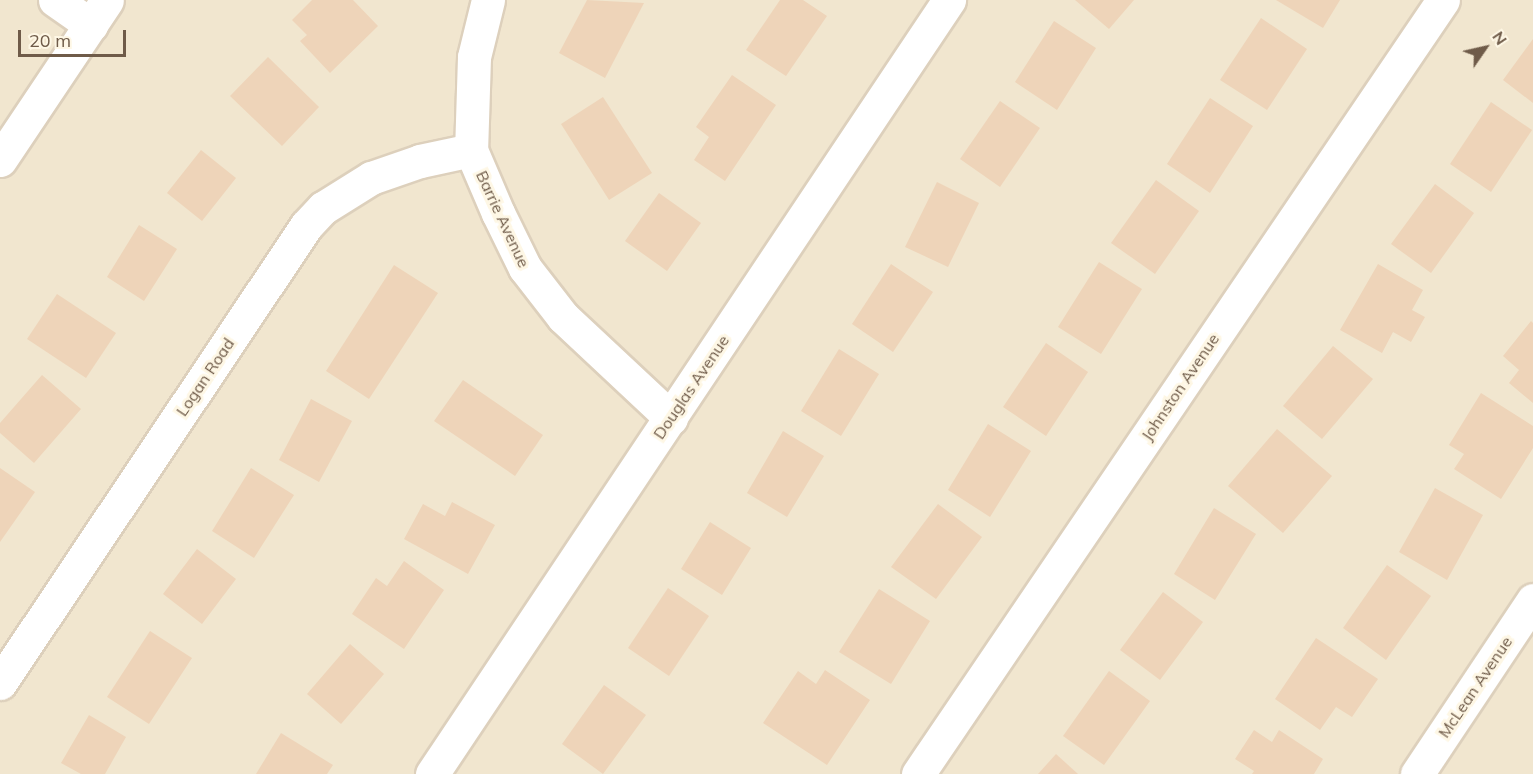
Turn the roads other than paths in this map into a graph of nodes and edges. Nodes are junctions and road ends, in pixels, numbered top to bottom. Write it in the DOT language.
graph roads {
  1 [pos="55,0"];
  2 [pos="488,0"];
  3 [pos="949,0"];
  4 [pos="1443,0"];
  5 [pos="99,12"];
  6 [pos="471,150"];
  7 [pos="0,160"];
  8 [pos="670,418"];
  9 [pos="1533,600"];
  10 [pos="0,683"];
  11 [pos="436,773"];
  12 [pos="918,774"];
  13 [pos="1417,774"];
  1 -- 5 [label="street"];
  2 -- 6 [label="street, Barrie Avenue"];
  3 -- 8 [label="street, Douglas Avenue"];
  4 -- 12 [label="street, Johnston Avenue"];
  5 -- 7 [label="street"];
  6 -- 8 [label="street, Barrie Avenue"];
  6 -- 10 [label="street, Logan Road"];
  8 -- 11 [label="street, Douglas Avenue"];
  9 -- 13 [label="street, McLean Avenue"];
}
